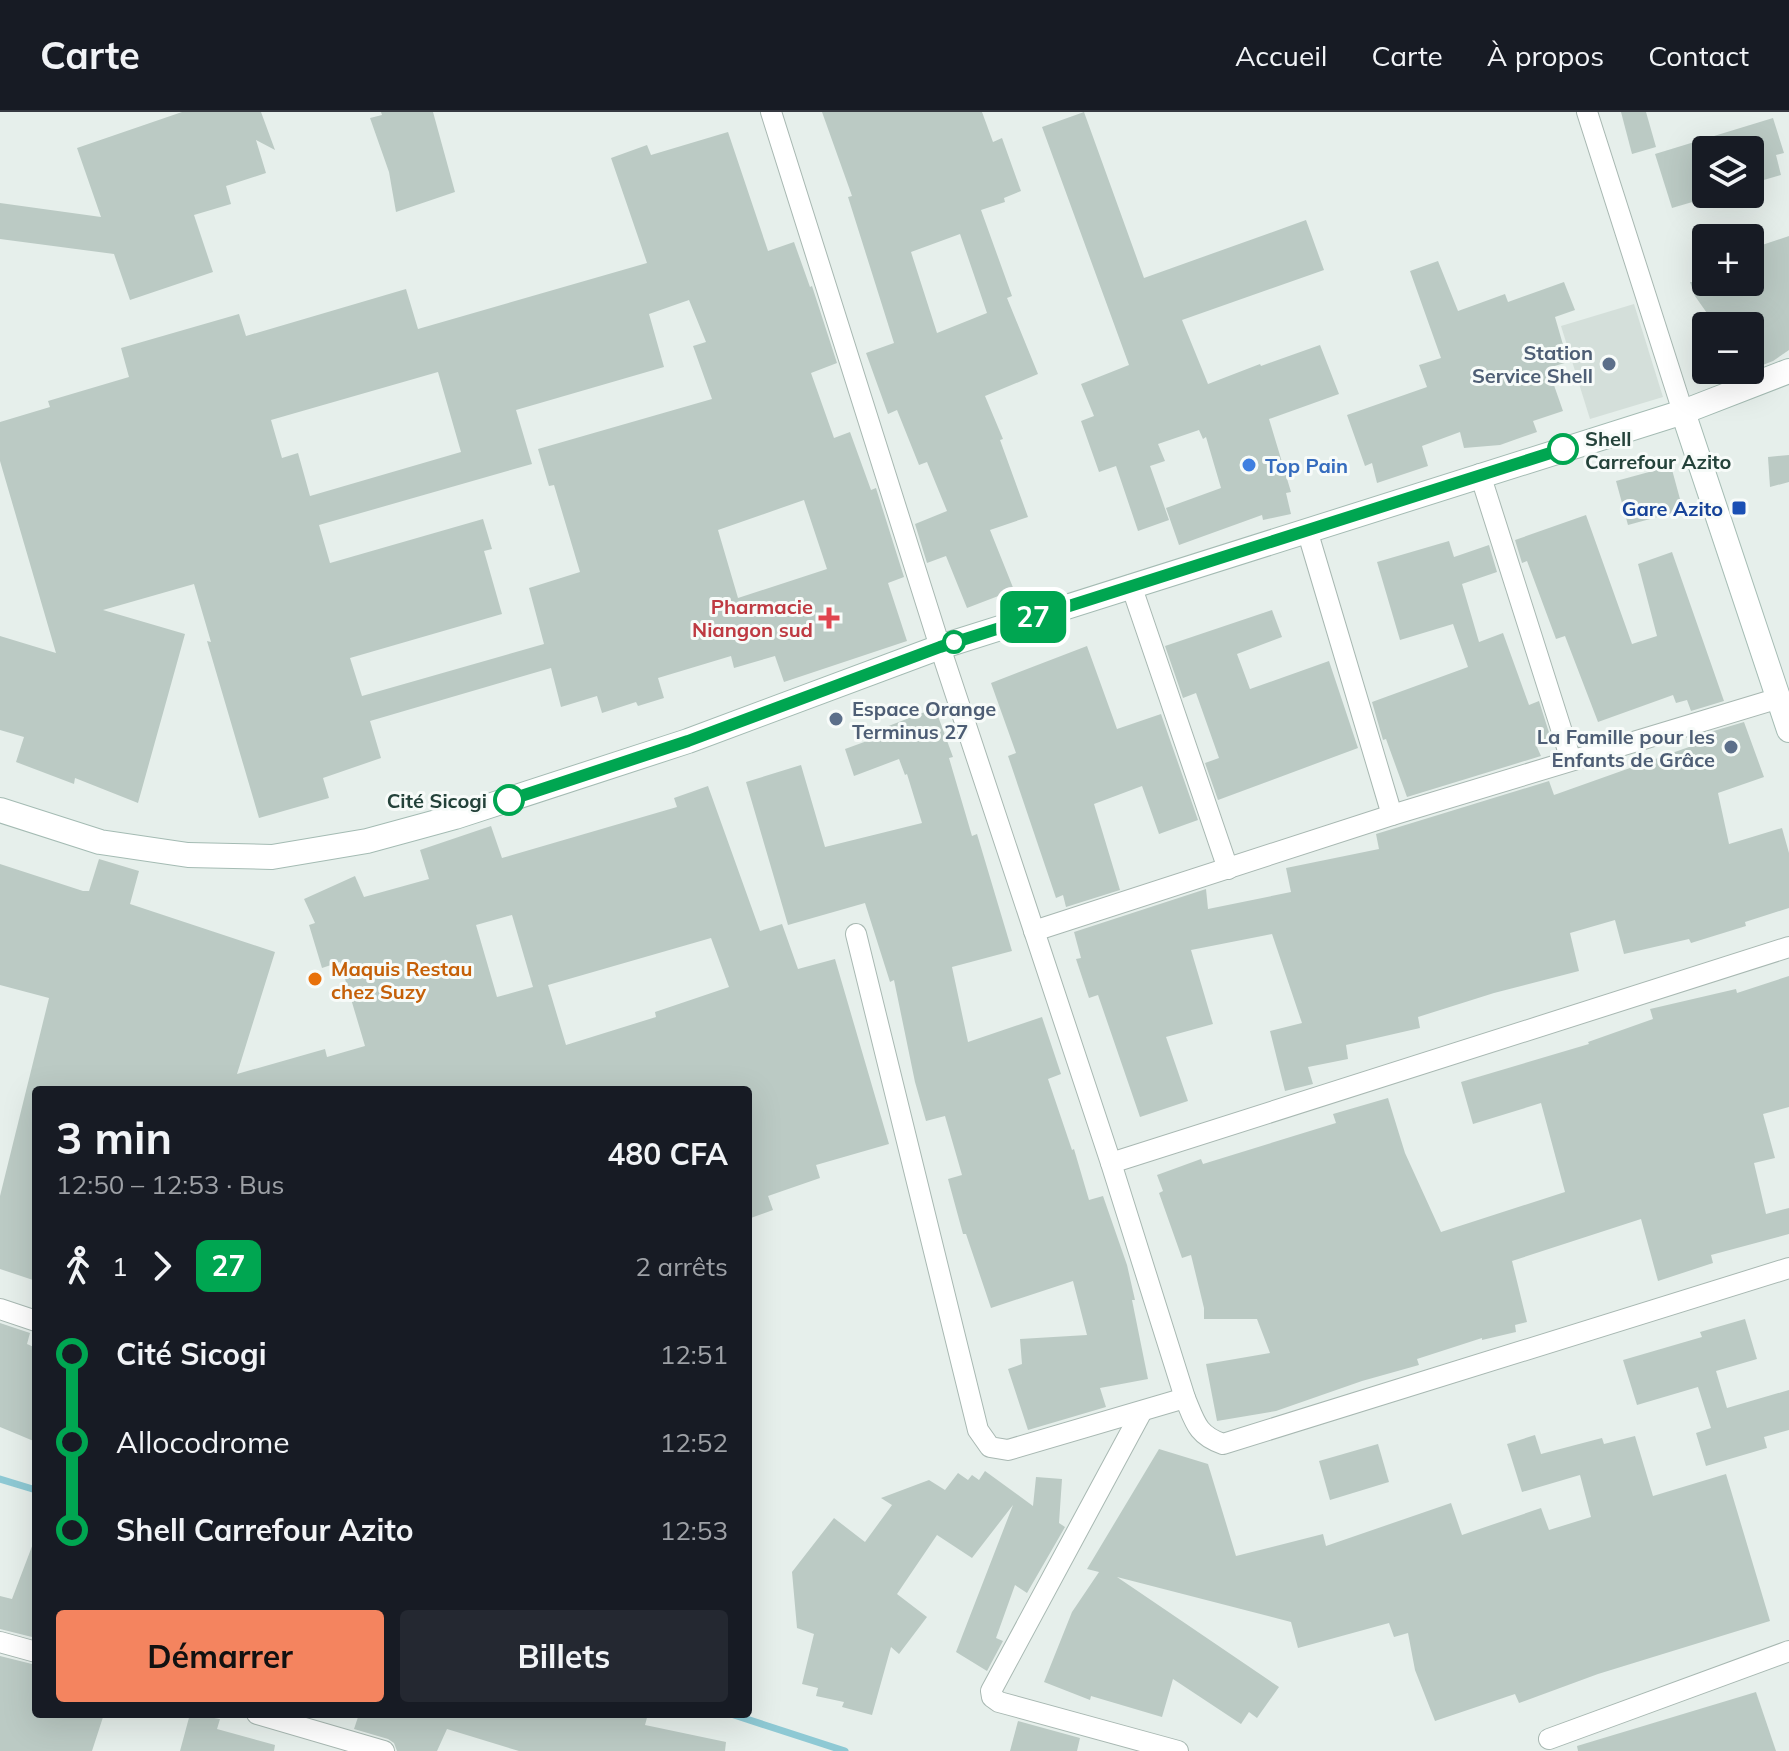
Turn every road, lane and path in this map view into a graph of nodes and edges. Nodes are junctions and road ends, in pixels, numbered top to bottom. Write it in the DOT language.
graph roads {
  1 [pos="771,112"];
  2 [pos="1587,112"];
  3 [pos="1789,371"];
  4 [pos="1683,412"];
  5 [pos="1480,474"];
  6 [pos="1307,530"];
  7 [pos="1131,585"];
  8 [pos="940,647"];
  9 [pos="1779,698"];
  10 [pos="1789,730"];
  11 [pos="1571,760"];
  12 [pos="0,810"];
  13 [pos="1392,815"];
  14 [pos="1228,869"];
  15 [pos="1034,931"];
  16 [pos="856,934"];
  17 [pos="1789,947"];
  18 [pos="1111,1163"];
  19 [pos="1789,1268"];
  20 [pos="0,1309"];
  21 [pos="32,1320"];
  22 [pos="1185,1398"];
  23 [pos="1141,1413"];
  24 [pos="0,1642"];
  25 [pos="32,1651"];
  26 [pos="1789,1651"];
  27 [pos="271,1718"];
  28 [pos="1549,1739"];
  29 [pos="384,1751"];
  30 [pos="1178,1751"];
  1 -- 8 [label="street"];
  2 -- 4 [label="street"];
  3 -- 4 [label="street"];
  4 -- 5 [label="street"];
  4 -- 9 [label="street"];
  5 -- 6 [label="street"];
  5 -- 11 [label="street"];
  6 -- 7 [label="street"];
  6 -- 13 [label="street"];
  7 -- 8 [label="street"];
  7 -- 14 [label="street"];
  8 -- 12 [label="street"];
  8 -- 15 [label="street"];
  9 -- 10 [label="street"];
  9 -- 11 [label="street"];
  11 -- 13 [label="street"];
  13 -- 14 [label="street"];
  14 -- 15 [label="street"];
  15 -- 18 [label="street"];
  16 -- 23 [label="street"];
  17 -- 18 [label="street"];
  18 -- 22 [label="street"];
  19 -- 22 [label="street"];
  20 -- 21 [label="street"];
  22 -- 23 [label="street"];
  23 -- 30 [label="street"];
  24 -- 25 [label="street"];
  26 -- 28 [label="street"];
  27 -- 29 [label="street"];
}
